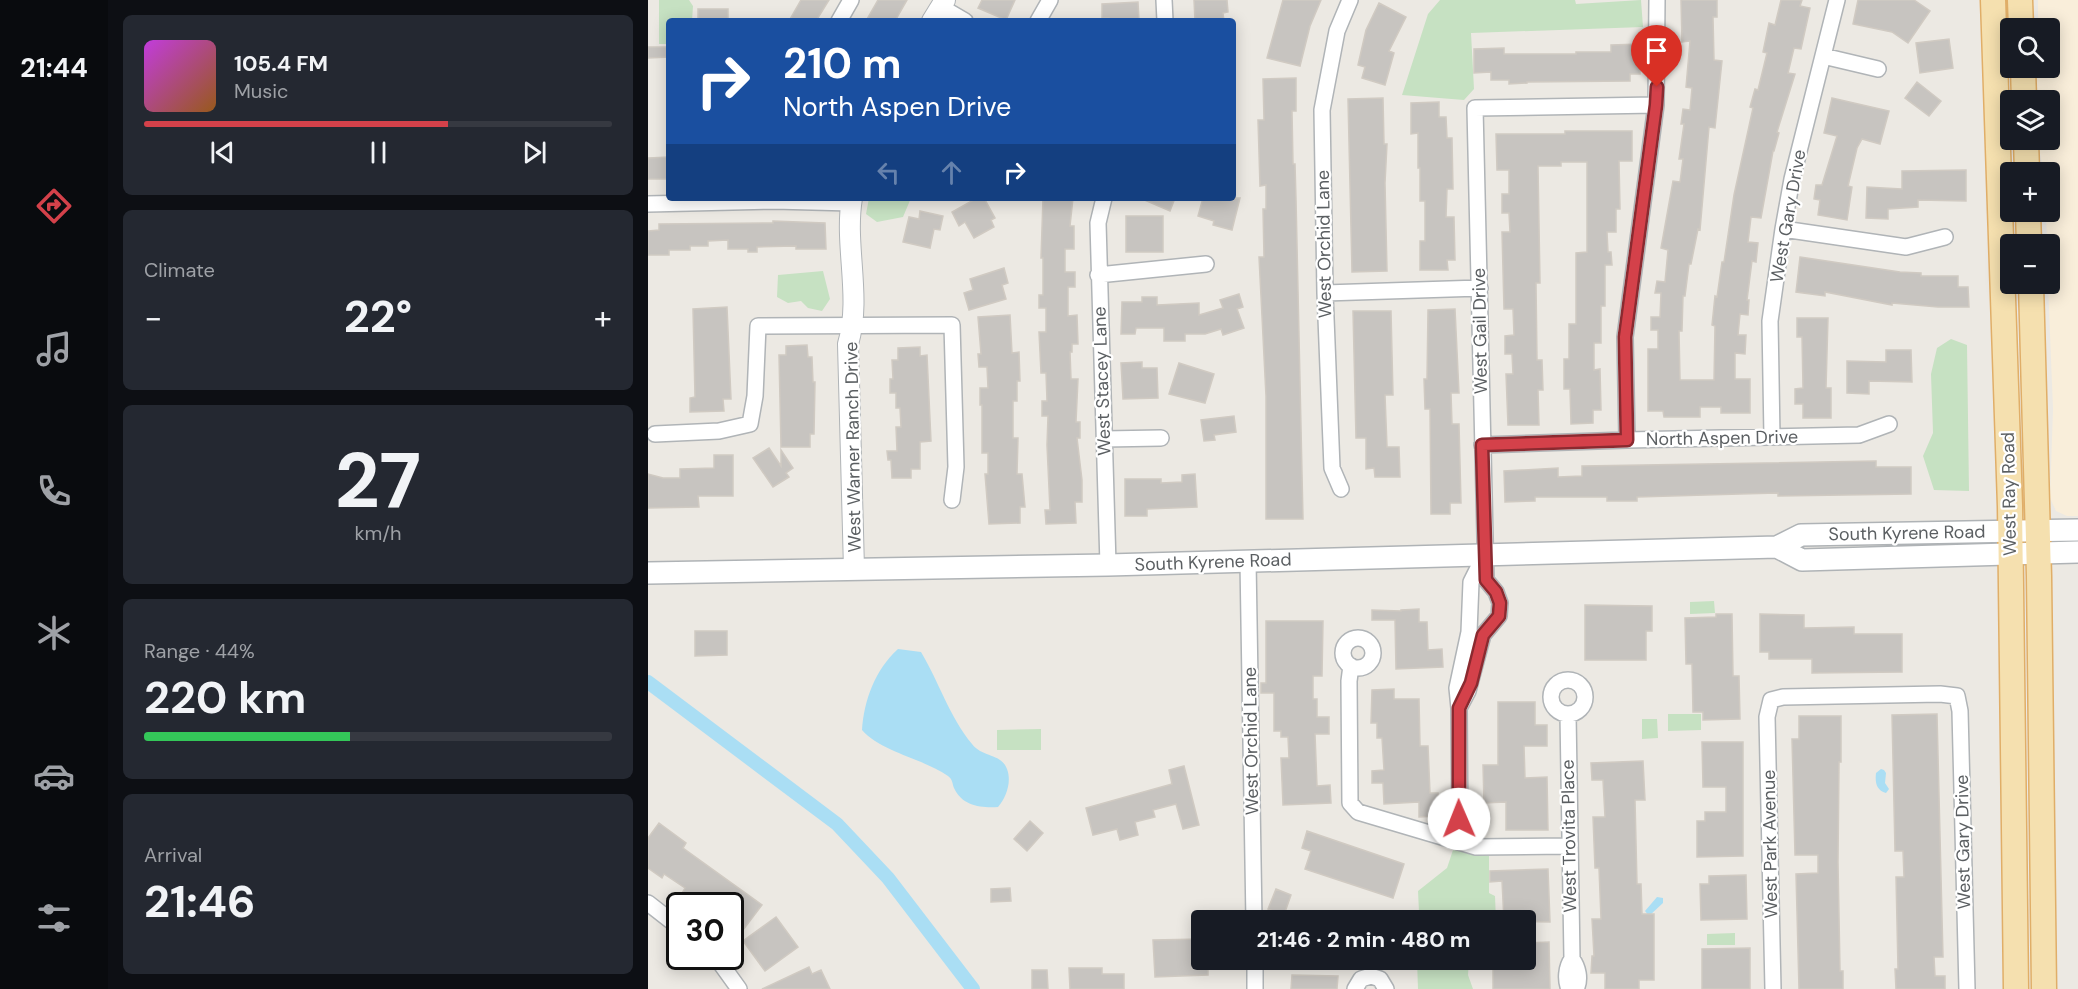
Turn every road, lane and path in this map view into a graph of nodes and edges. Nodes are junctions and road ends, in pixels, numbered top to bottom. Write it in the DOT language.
graph roads {
  1 [pos="851,0"];
  2 [pos="1050,0"];
  3 [pos="1164,0"];
  4 [pos="1350,0"];
  5 [pos="1657,0"];
  6 [pos="1837,0"];
  7 [pos="1993,0"];
  8 [pos="2020,0"];
  9 [pos="939,9"];
  10 [pos="841,18"];
  11 [pos="958,18"];
  12 [pos="1040,18"];
  13 [pos="1165,18"];
  14 [pos="2021,18"];
  15 [pos="1823,56"];
  16 [pos="1878,69"];
  17 [pos="1656,105"];
  18 [pos="742,201"];
  19 [pos="852,201"];
  20 [pos="1103,201"];
  21 [pos="648,204"];
  22 [pos="1783,229"];
  23 [pos="1944,237"];
  24 [pos="1206,264"];
  25 [pos="1098,275"];
  26 [pos="1479,288"];
  27 [pos="1325,293"];
  28 [pos="2031,294"];
  29 [pos="854,326"];
  30 [pos="1889,424"];
  31 [pos="655,434"];
  32 [pos="1772,437"];
  33 [pos="1161,438"];
  34 [pos="1104,439"];
  35 [pos="1627,440"];
  36 [pos="1482,445"];
  37 [pos="1341,489"];
  38 [pos="952,500"];
  39 [pos="2078,530"];
  40 [pos="2038,541"];
  41 [pos="2011,542"];
  42 [pos="2078,552"];
  43 [pos="1485,554"];
  44 [pos="1248,561"];
  45 [pos="1108,565"];
  46 [pos="860,569"];
  47 [pos="648,573"];
  48 [pos="1351,666"];
  49 [pos="1772,700"];
  50 [pos="1459,708"];
  51 [pos="1568,714"];
  52 [pos="1460,842"];
  53 [pos="1569,846"];
  54 [pos="648,903"];
  55 [pos="1254,910"];
  56 [pos="666,917"];
  57 [pos="1572,959"];
  58 [pos="727,970"];
  59 [pos="1255,970"];
  60 [pos="739,989"];
  61 [pos="1255,989"];
  62 [pos="1355,989"];
  63 [pos="1386,989"];
  64 [pos="1569,989"];
  65 [pos="1576,989"];
  66 [pos="1773,989"];
  67 [pos="1967,989"];
  68 [pos="2016,989"];
  69 [pos="2044,989"];
  1 -- 10 [label="street"];
  2 -- 12 [label="street"];
  3 -- 13 [label="street"];
  4 -- 27 [label="street, West Orchid Lane"];
  5 -- 17 [label="street"];
  6 -- 15 [label="street, West Gary Drive"];
  7 -- 41 [label="main road, West Ray Road"];
  8 -- 14 [label="main road"];
  9 -- 11 [label="street"];
  15 -- 16 [label="street"];
  15 -- 22 [label="street, West Gary Drive"];
  17 -- 26 [label="street, West Gail Drive"];
  17 -- 35 [label="street"];
  18 -- 21 [label="street"];
  19 -- 29 [label="street, West Warner Ranch Drive"];
  20 -- 25 [label="street, West Stacey Lane"];
  22 -- 23 [label="street"];
  22 -- 32 [label="street, West Gary Drive"];
  24 -- 25 [label="street"];
  25 -- 34 [label="street, West Stacey Lane"];
  26 -- 27 [label="street"];
  26 -- 36 [label="street, West Gail Drive"];
  27 -- 37 [label="street, West Orchid Lane"];
  28 -- 40 [label="main road, West Ray Road"];
  29 -- 31 [label="street"];
  29 -- 38 [label="street"];
  29 -- 46 [label="street, West Warner Ranch Drive"];
  30 -- 32 [label="street, North Aspen Drive"];
  32 -- 35 [label="street, North Aspen Drive"];
  33 -- 34 [label="street"];
  34 -- 45 [label="street, West Stacey Lane"];
  35 -- 36 [label="street, North Aspen Drive"];
  36 -- 43 [label="street, West Gail Drive"];
  39 -- 40 [label="main road"];
  40 -- 41 [label="main road, South Kyrene Road"];
  40 -- 42 [label="main road"];
  40 -- 69 [label="main road, West Ray Road"];
  41 -- 43 [label="main road, South Kyrene Road"];
  41 -- 68 [label="main road, West Ray Road"];
  43 -- 44 [label="main road, South Kyrene Road"];
  43 -- 50 [label="street, West Gail Drive"];
  43 -- 50 [label="street, West Gail Drive"];
  44 -- 45 [label="main road, South Kyrene Road"];
  44 -- 55 [label="street, West Orchid Lane"];
  45 -- 46 [label="main road, South Kyrene Road"];
  46 -- 47 [label="main road, South Kyrene Road"];
  48 -- 52 [label="street"];
  49 -- 66 [label="street, West Park Avenue"];
  49 -- 67 [label="street, West Gary Drive"];
  50 -- 52 [label="street, West Gail Drive"];
  51 -- 53 [label="street, West Trovita Place"];
  52 -- 53 [label="street"];
  53 -- 57 [label="street, West Trovita Place"];
  54 -- 56 [label="street"];
  57 -- 64 [label="street, West Trovita Place"];
  57 -- 65 [label="street, West Trovita Place"];
  58 -- 60 [label="street"];
  59 -- 61 [label="street"];
  62 -- 63 [label="street"];
}
